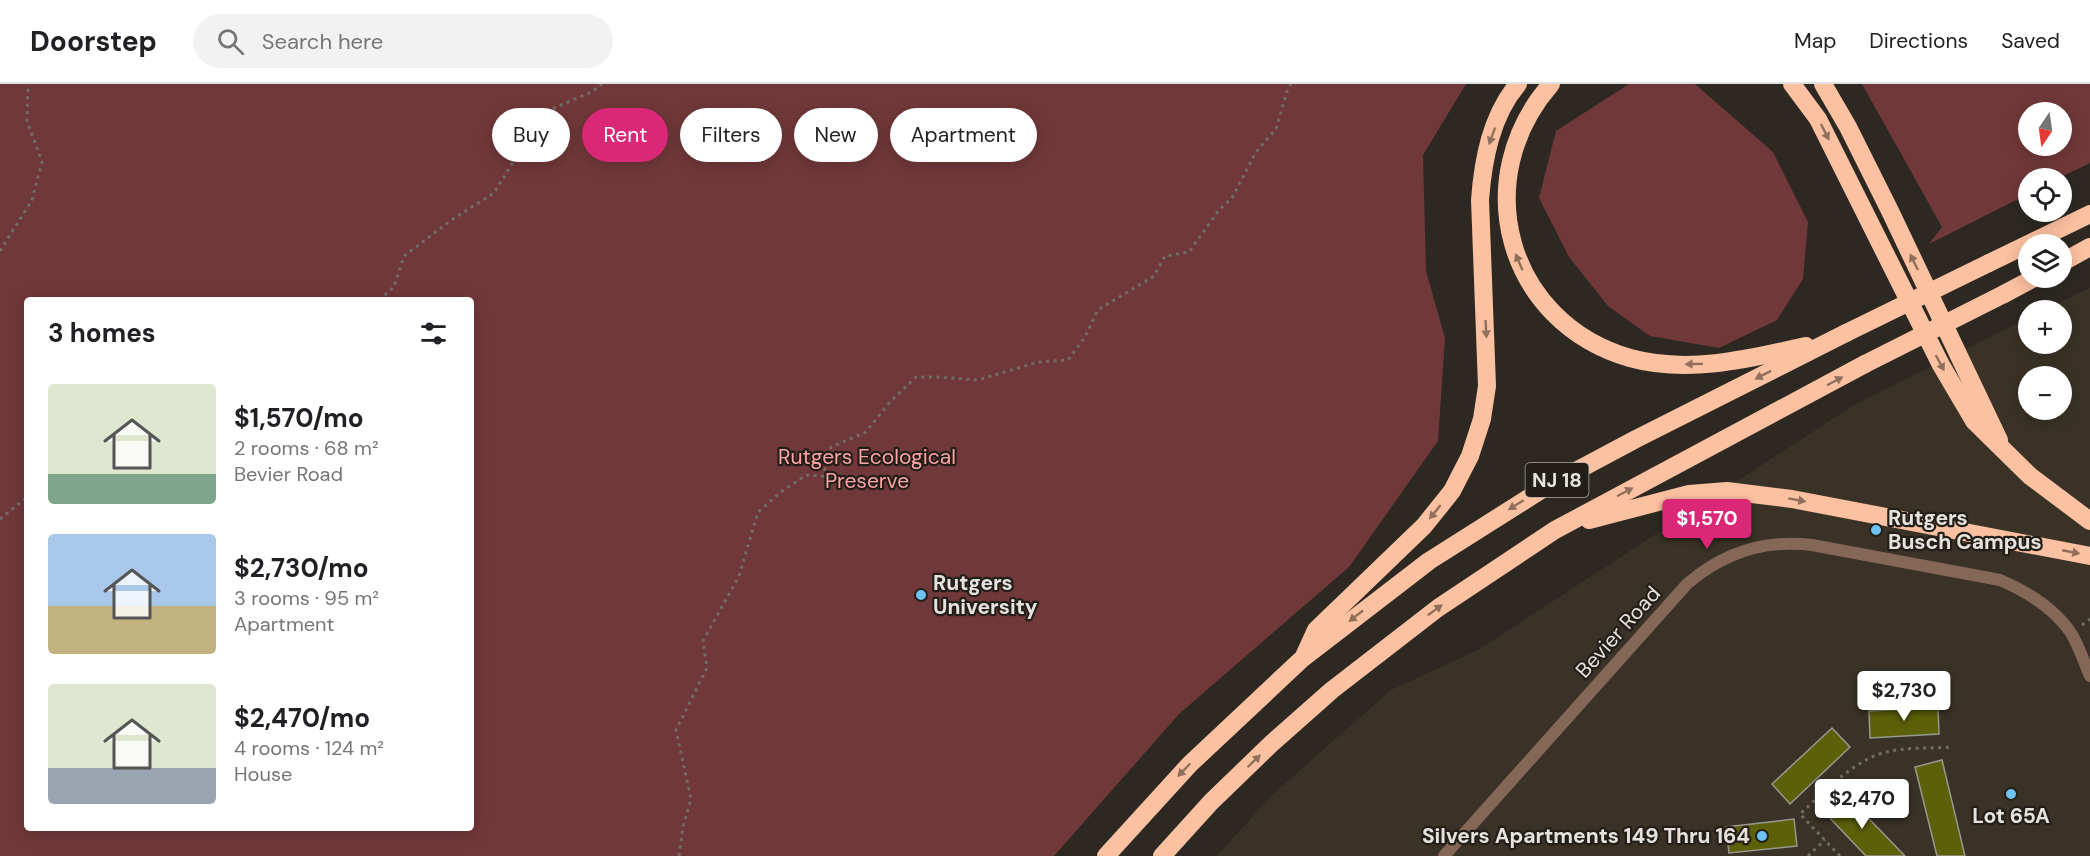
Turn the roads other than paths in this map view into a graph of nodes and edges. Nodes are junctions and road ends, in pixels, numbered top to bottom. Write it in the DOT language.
graph roads {
  1 [pos="1518,84"];
  2 [pos="1551,84"];
  3 [pos="1792,84"];
  4 [pos="1823,84"];
  5 [pos="2090,214"];
  6 [pos="2090,248"];
  7 [pos="2072,257"];
  8 [pos="2018,287"];
  9 [pos="1840,336"];
  10 [pos="2002,447"];
  11 [pos="2090,521"];
  12 [pos="1555,530"];
  13 [pos="2090,556"];
  14 [pos="1303,658"];
  15 [pos="2090,676"];
  16 [pos="1107,856"];
  17 [pos="1162,856"];
  18 [pos="1444,856"];
  1 -- 14 [label="highway, one-way"];
  9 -- 2 [label="highway, one-way"];
  3 -- 10 [label="highway, one-way"];
  10 -- 4 [label="highway, one-way"];
  5 -- 9 [label="highway, NJ 18, bridge"];
  6 -- 7 [label="highway"];
  12 -- 8 [label="highway, NJ 18, one-way, bridge"];
  9 -- 14 [label="highway, NJ 18, one-way"];
  10 -- 11 [label="highway"];
  12 -- 13 [label="highway, one-way"];
  17 -- 12 [label="highway, NJ 18, one-way"];
  14 -- 16 [label="highway, NJ 18, one-way"];
  15 -- 18 [label="street, Bevier Road"];
}
